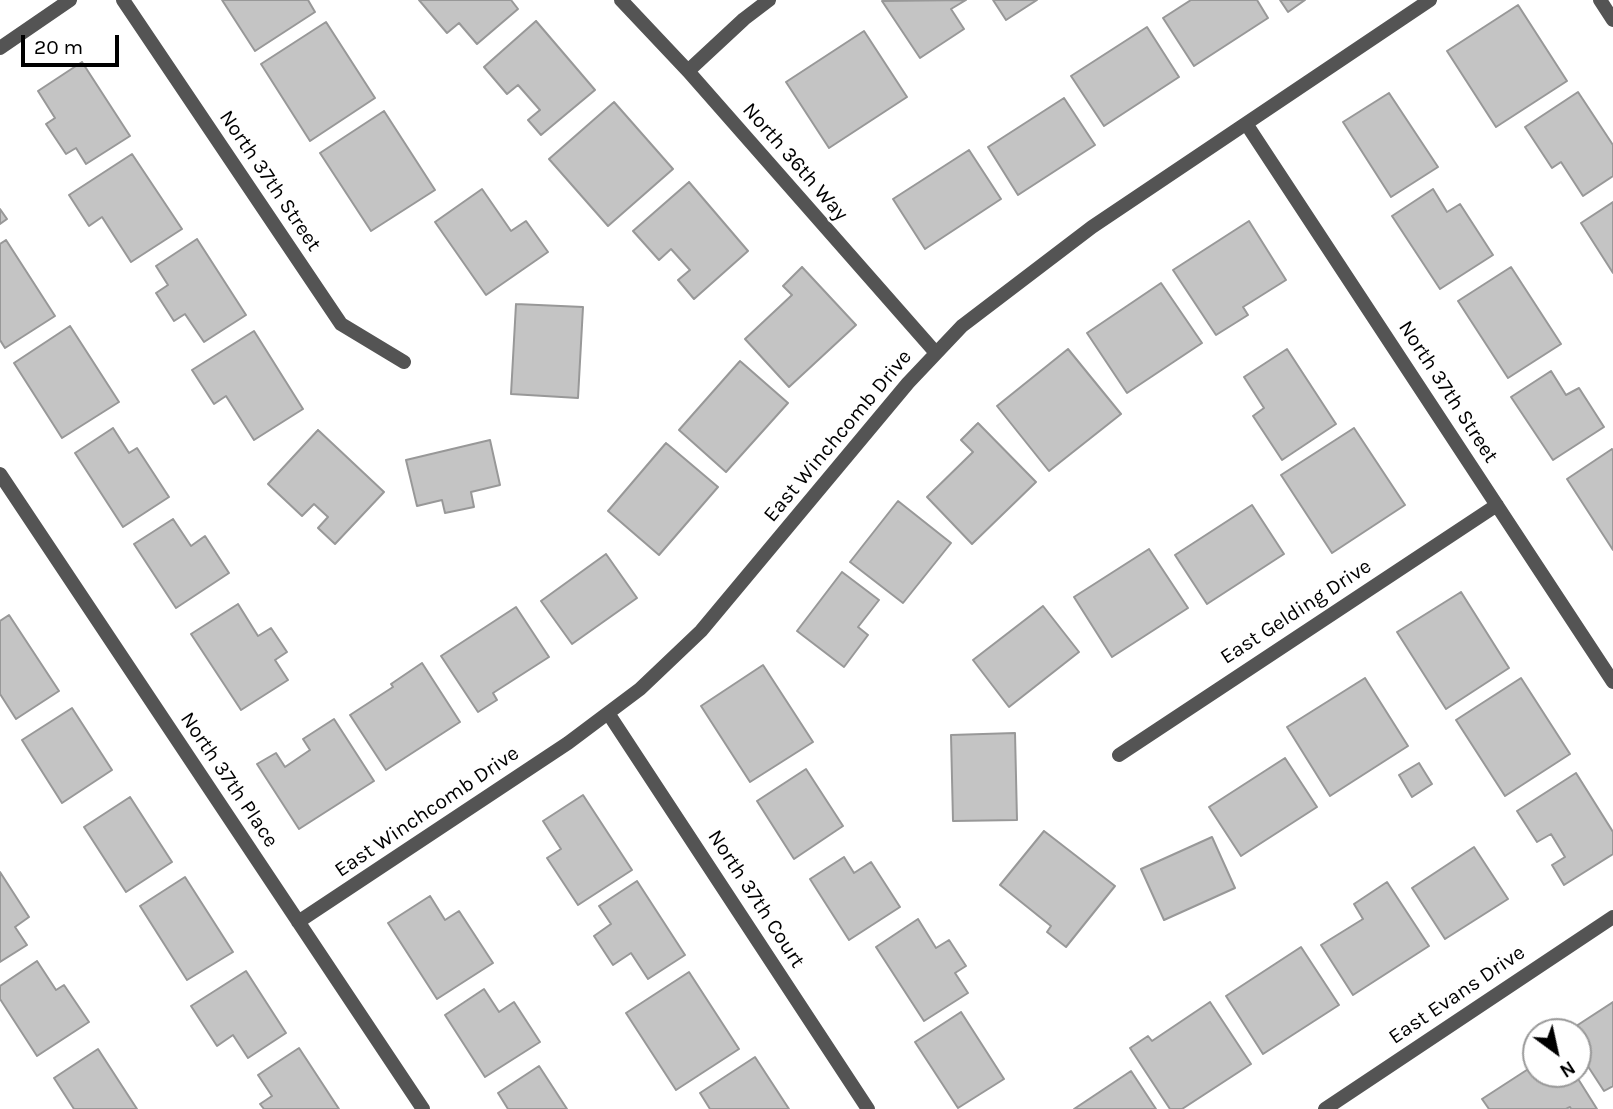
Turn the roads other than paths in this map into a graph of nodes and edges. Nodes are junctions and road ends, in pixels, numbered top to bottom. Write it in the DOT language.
graph roads {
  1 [pos="70,0"];
  2 [pos="123,0"];
  3 [pos="621,0"];
  4 [pos="769,0"];
  5 [pos="1430,0"];
  6 [pos="1600,0"];
  7 [pos="1613,20"];
  8 [pos="0,47"];
  9 [pos="688,71"];
  10 [pos="1247,125"];
  11 [pos="936,354"];
  12 [pos="404,362"];
  13 [pos="0,474"];
  14 [pos="1497,505"];
  15 [pos="1613,682"];
  16 [pos="608,713"];
  17 [pos="1119,755"];
  18 [pos="1613,917"];
  19 [pos="298,922"];
  20 [pos="423,1109"];
  21 [pos="868,1109"];
  22 [pos="1325,1109"];
  1 -- 8 [label="street"];
  2 -- 12 [label="street, North 37th Street"];
  3 -- 9 [label="street, North 36th Way"];
  4 -- 9 [label="street"];
  5 -- 10 [label="street, East Winchcomb Drive"];
  6 -- 7 [label="street"];
  9 -- 11 [label="street, North 36th Way"];
  10 -- 11 [label="street, East Winchcomb Drive"];
  10 -- 14 [label="street, North 37th Street"];
  11 -- 16 [label="street, East Winchcomb Drive"];
  13 -- 19 [label="street, North 37th Place"];
  14 -- 15 [label="street, North 37th Street"];
  14 -- 17 [label="street, East Gelding Drive"];
  16 -- 19 [label="street, East Winchcomb Drive"];
  16 -- 21 [label="street, North 37th Court"];
  18 -- 22 [label="street, East Evans Drive"];
  19 -- 20 [label="street, North 37th Place"];
}
